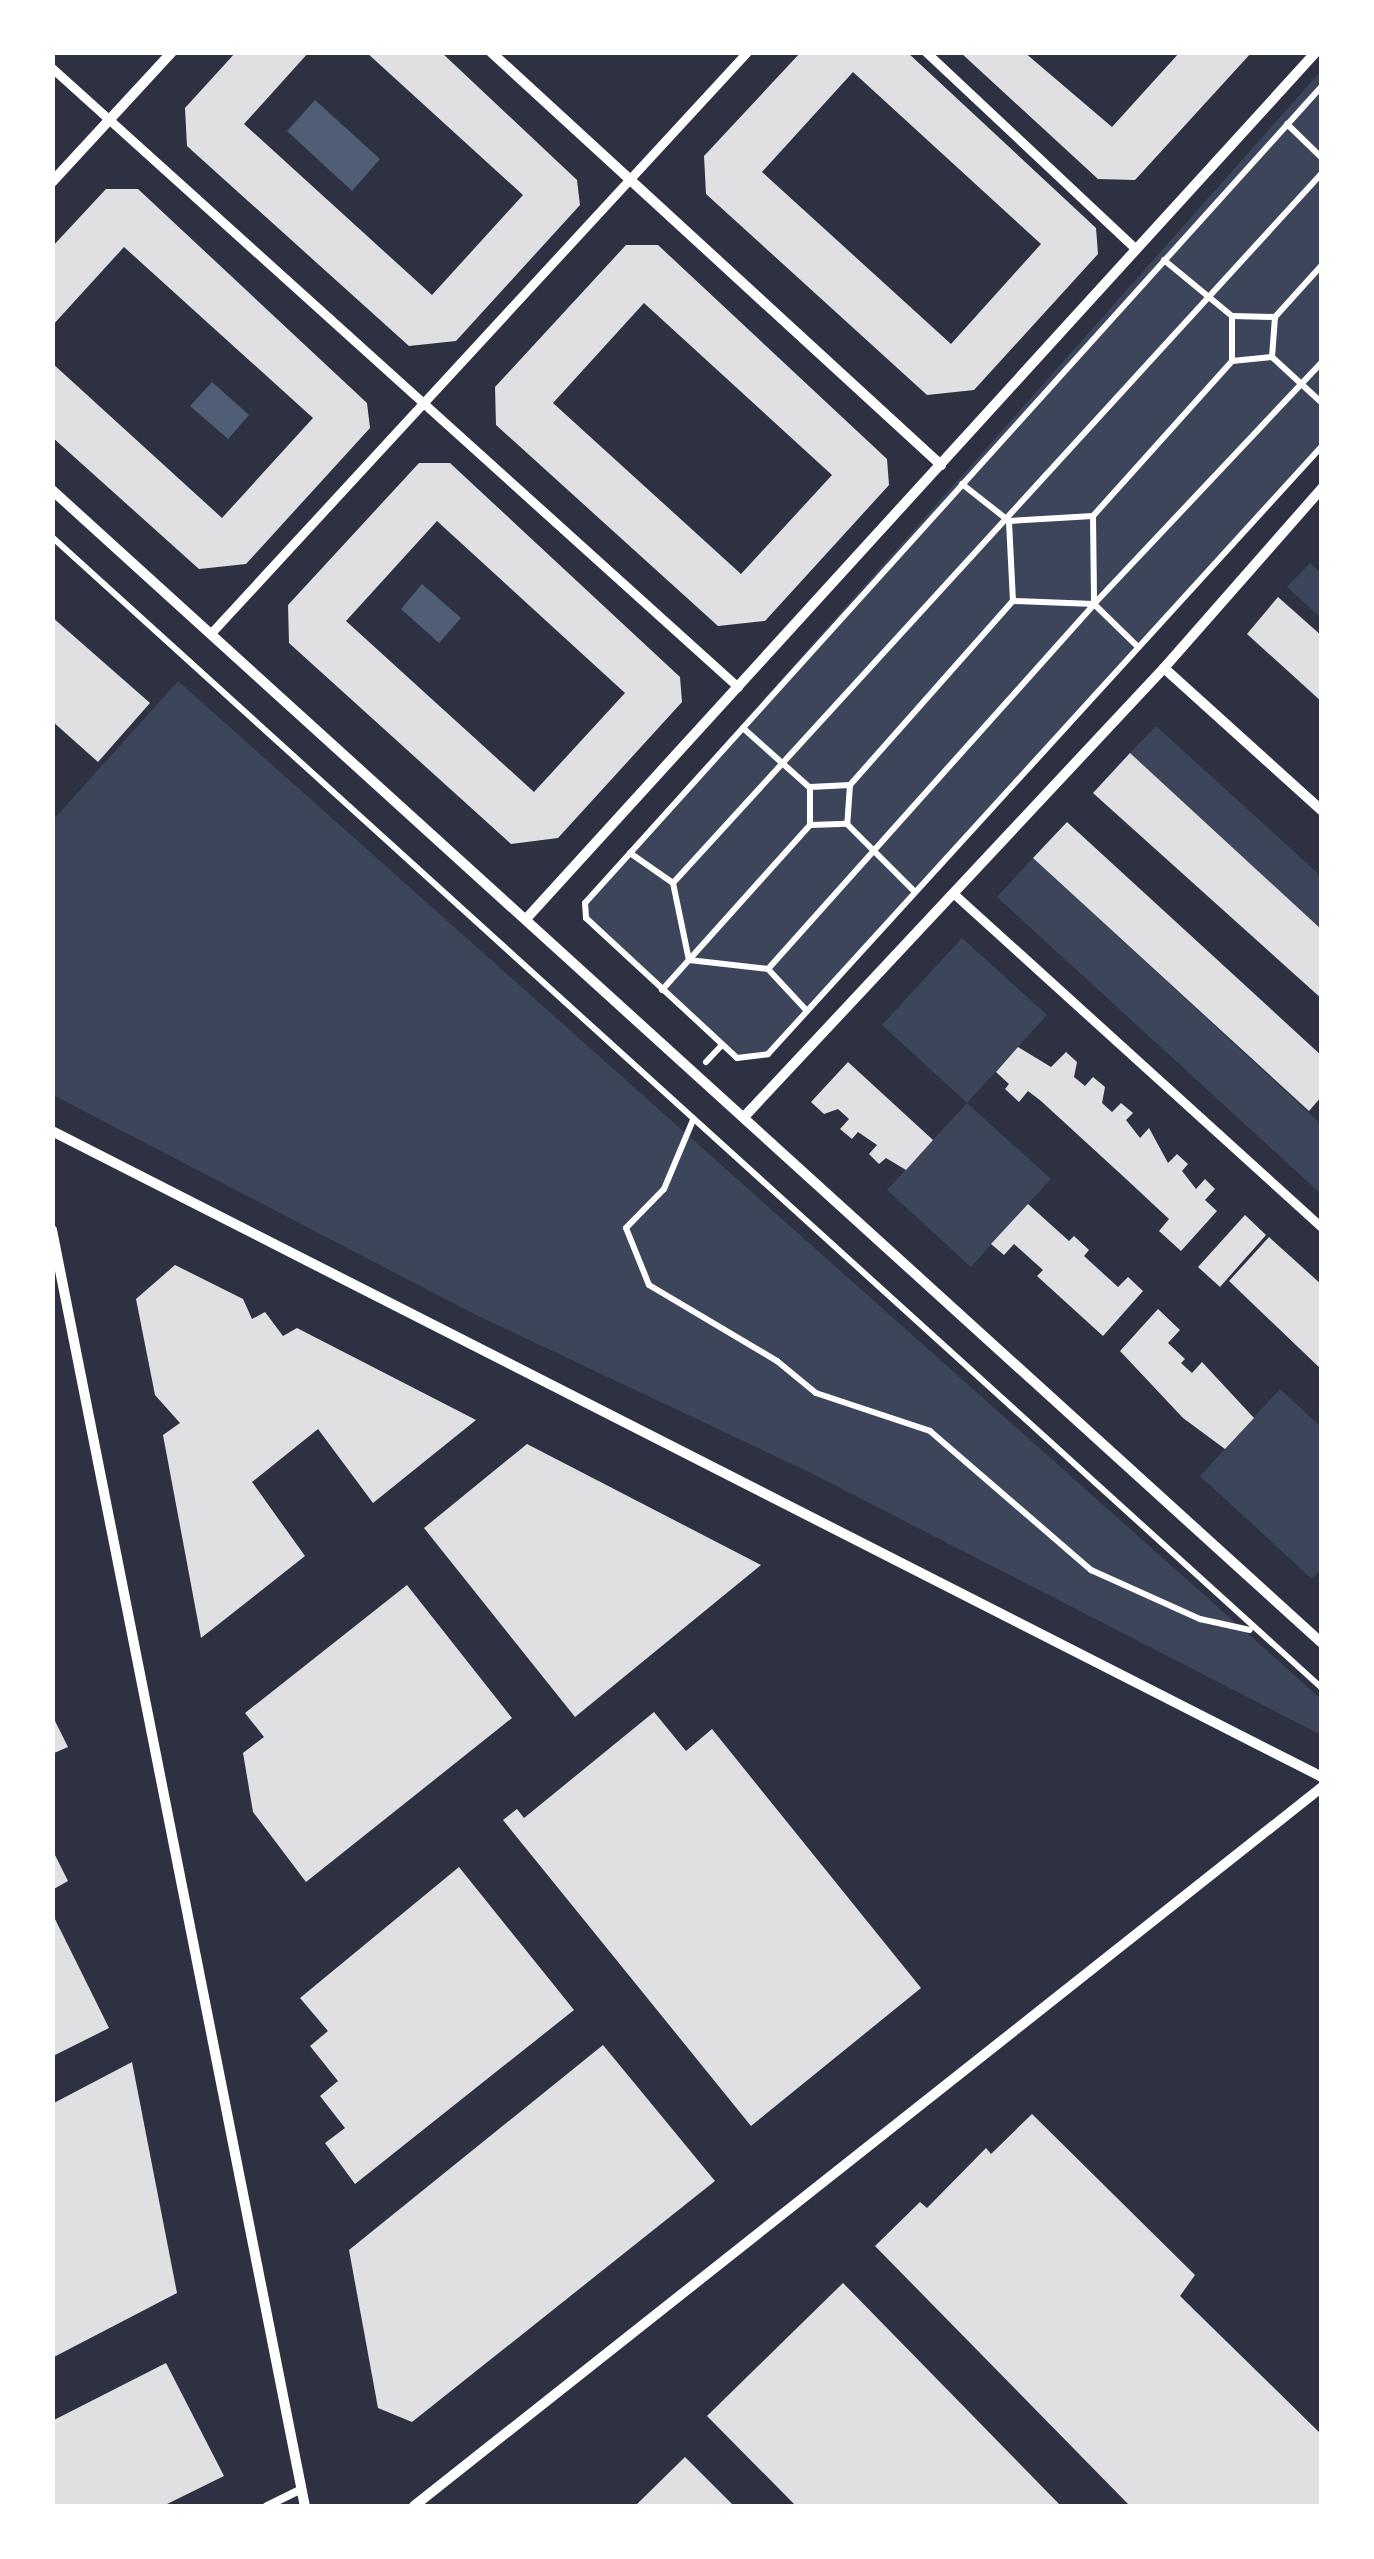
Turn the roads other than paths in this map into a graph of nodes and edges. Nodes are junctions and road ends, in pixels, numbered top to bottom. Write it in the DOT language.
graph roads {
  1 [pos="172,52"];
  2 [pos="491,52"];
  3 [pos="747,52"];
  4 [pos="926,52"];
  5 [pos="1316,52"];
  6 [pos="52,68"];
  7 [pos="109,120"];
  8 [pos="632,180"];
  9 [pos="52,182"];
  10 [pos="1136,249"];
  11 [pos="420,407"];
  12 [pos="941,465"];
  13 [pos="1322,488"];
  14 [pos="52,490"];
  15 [pos="212,632"];
  16 [pos="1164,668"];
  17 [pos="738,687"];
  18 [pos="1322,812"];
  19 [pos="953,893"];
  20 [pos="526,919"];
  21 [pos="744,1116"];
  22 [pos="52,1131"];
  23 [pos="1322,1228"];
  24 [pos="52,1230"];
  25 [pos="1322,1642"];
  26 [pos="1322,1777"];
  27 [pos="1322,1787"];
  28 [pos="302,2489"];
  29 [pos="267,2506"];
  30 [pos="306,2506"];
  31 [pos="414,2506"];
  1 -- 7 [label="street"];
  2 -- 8 [label="street"];
  3 -- 8 [label="street"];
  4 -- 10 [label="street"];
  5 -- 10 [label="street"];
  6 -- 7 [label="street"];
  7 -- 9 [label="street"];
  7 -- 11 [label="street"];
  8 -- 11 [label="street"];
  8 -- 12 [label="street"];
  10 -- 12 [label="street"];
  11 -- 15 [label="street"];
  11 -- 17 [label="street"];
  12 -- 17 [label="street"];
  13 -- 16 [label="street"];
  14 -- 15 [label="street"];
  15 -- 20 [label="street"];
  16 -- 18 [label="street"];
  16 -- 19 [label="street"];
  17 -- 20 [label="street"];
  19 -- 21 [label="street"];
  19 -- 23 [label="street"];
  20 -- 21 [label="street"];
  21 -- 25 [label="street"];
  22 -- 26 [label="street"];
  24 -- 28 [label="street"];
  27 -- 31 [label="street"];
  28 -- 29 [label="lane"];
  28 -- 30 [label="street"];
}
